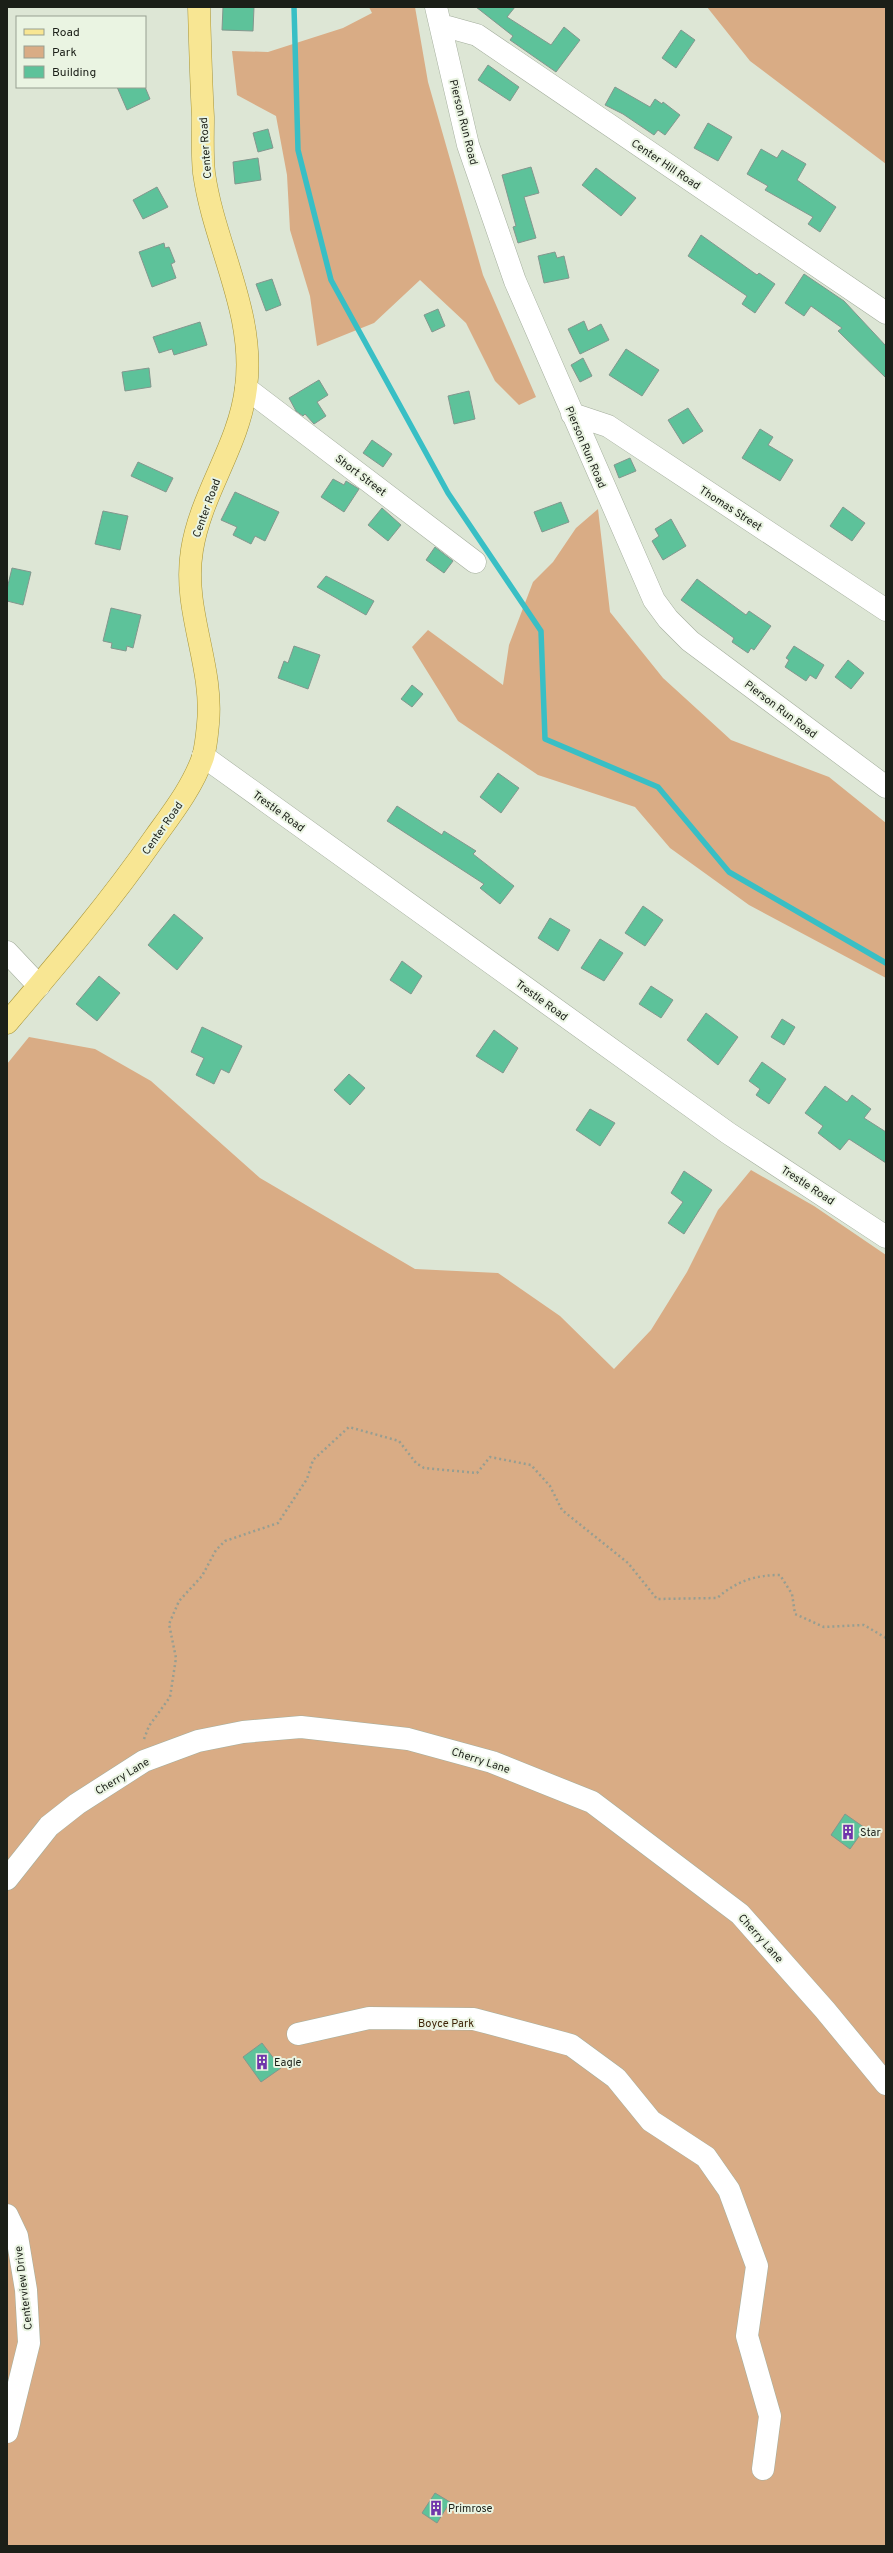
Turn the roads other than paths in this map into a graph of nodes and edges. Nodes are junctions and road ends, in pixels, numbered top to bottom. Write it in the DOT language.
graph roads {
  1 [pos="199,7"];
  2 [pos="439,16"];
  3 [pos="886,313"];
  4 [pos="246,388"];
  5 [pos="572,414"];
  6 [pos="475,562"];
  7 [pos="886,610"];
  8 [pos="203,756"];
  9 [pos="886,787"];
  10 [pos="7,952"];
  11 [pos="39,986"];
  12 [pos="7,1023"];
  13 [pos="886,1236"];
  14 [pos="7,1879"];
  15 [pos="298,2034"];
  16 [pos="886,2084"];
  17 [pos="7,2215"];
  18 [pos="7,2432"];
  19 [pos="764,2469"];
  1 -- 4 [label="main road, Center Road"];
  2 -- 3 [label="street, Center Hill Road"];
  2 -- 5 [label="street, Pierson Run Road"];
  4 -- 6 [label="street, Short Street"];
  4 -- 8 [label="main road, Center Road"];
  5 -- 7 [label="street, Thomas Street"];
  5 -- 9 [label="street, Pierson Run Road"];
  8 -- 11 [label="main road, Center Road"];
  8 -- 13 [label="street, Trestle Road"];
  10 -- 11 [label="street"];
  11 -- 12 [label="main road, Center Road"];
  14 -- 16 [label="street, Cherry Lane"];
  15 -- 19 [label="street"];
  17 -- 18 [label="street, Centerview Drive"];
}
